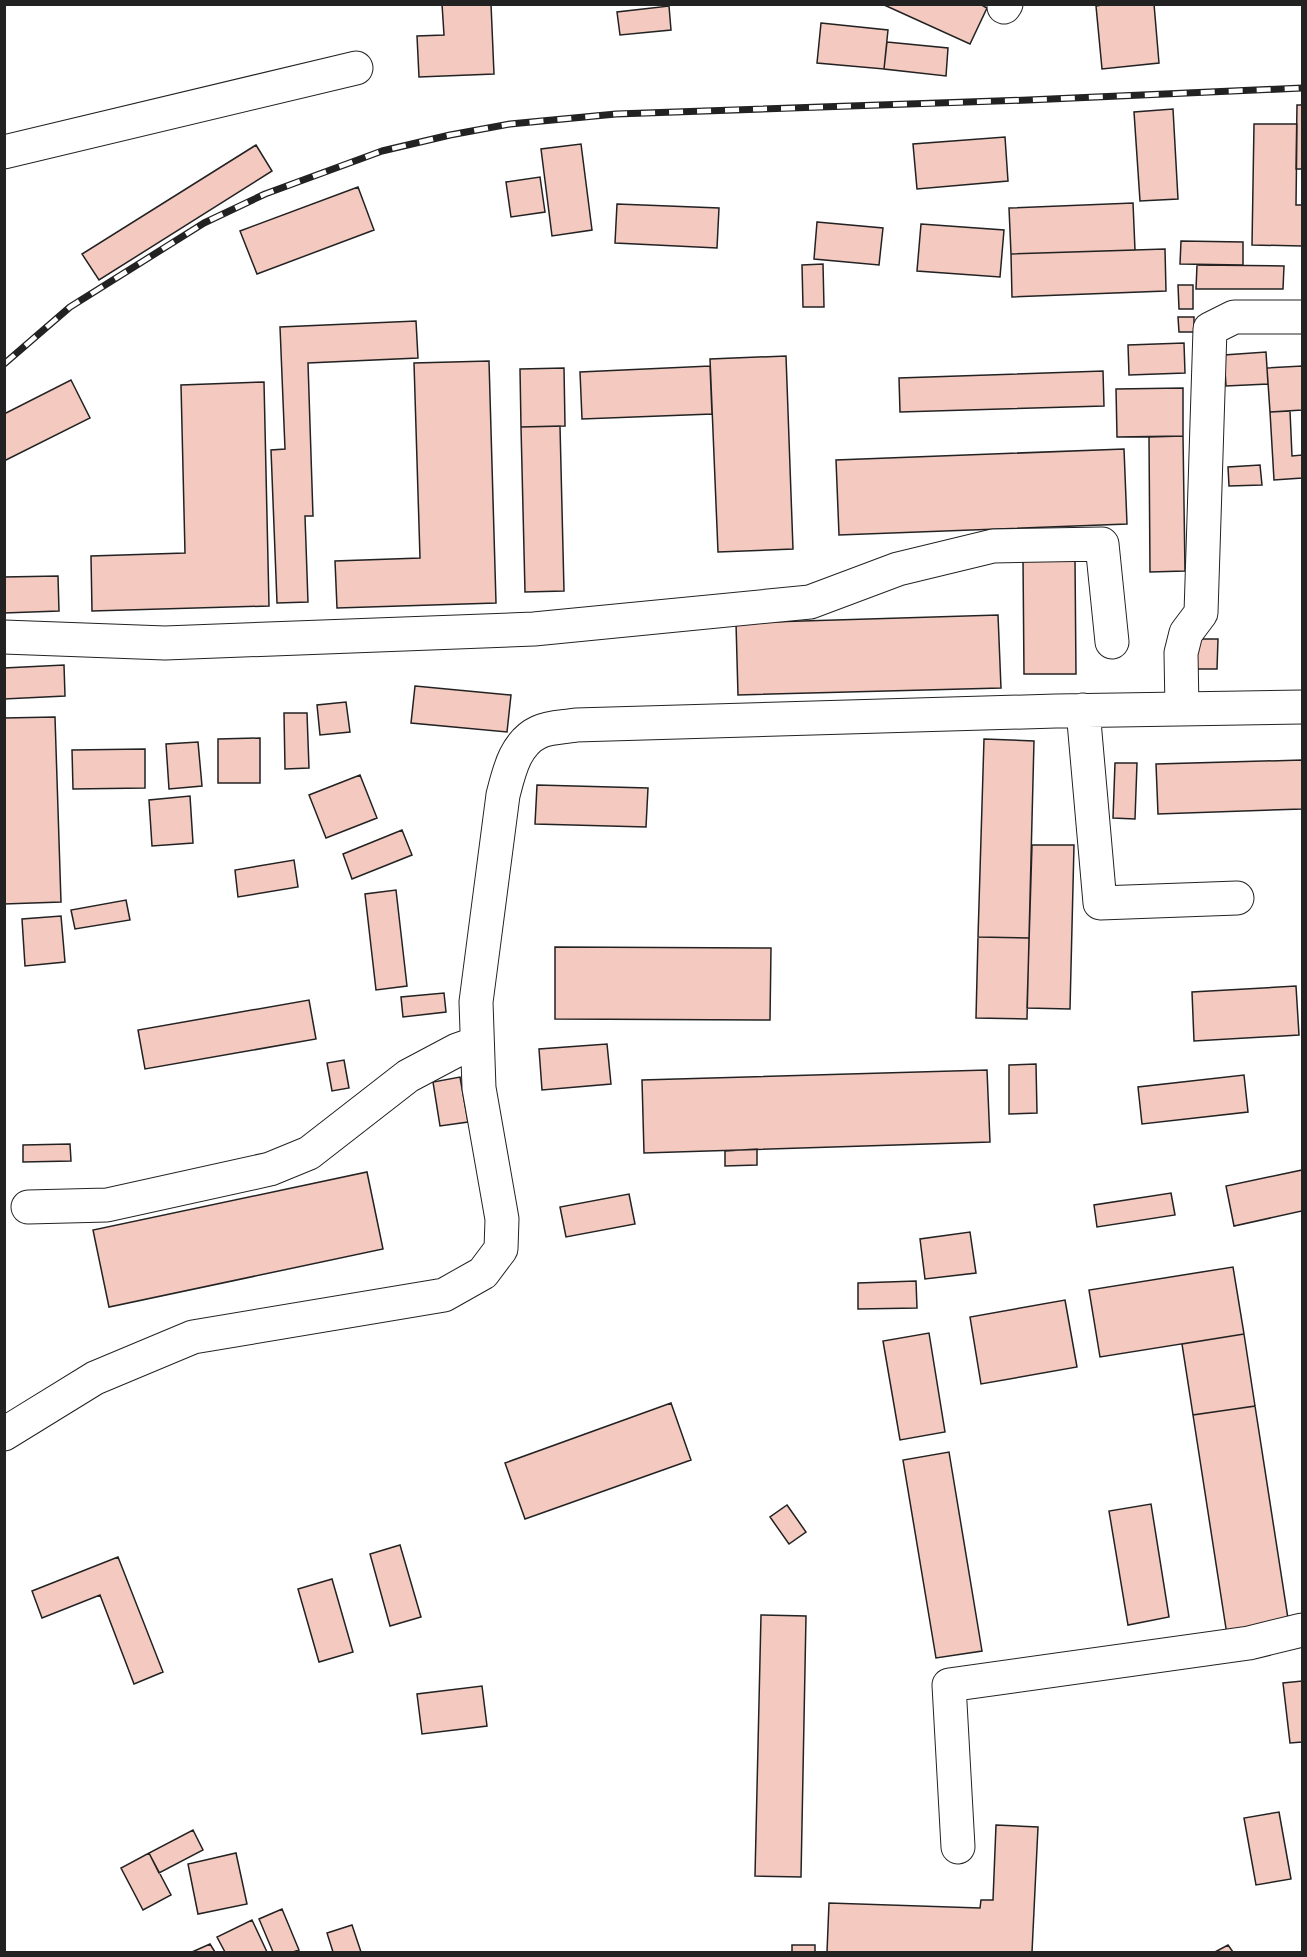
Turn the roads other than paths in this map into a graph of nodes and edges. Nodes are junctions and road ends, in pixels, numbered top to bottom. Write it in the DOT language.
graph roads {
  1 [pos="356,68"];
  2 [pos="4,152"];
  3 [pos="1301,317"];
  4 [pos="4,637"];
  5 [pos="1112,642"];
  6 [pos="1302,707"];
  7 [pos="1182,709"];
  8 [pos="1083,710"];
  9 [pos="1237,898"];
  10 [pos="477,1043"];
  11 [pos="28,1207"];
  12 [pos="4,1434"];
  13 [pos="1302,1630"];
  14 [pos="958,1847"];
  1 -- 2 [label="street"];
  3 -- 7 [label="street"];
  4 -- 5 [label="street"];
  6 -- 7 [label="street"];
  7 -- 8 [label="street"];
  8 -- 9 [label="street"];
  8 -- 10 [label="street"];
  10 -- 11 [label="street"];
  10 -- 12 [label="street"];
  13 -- 14 [label="street"];
}
